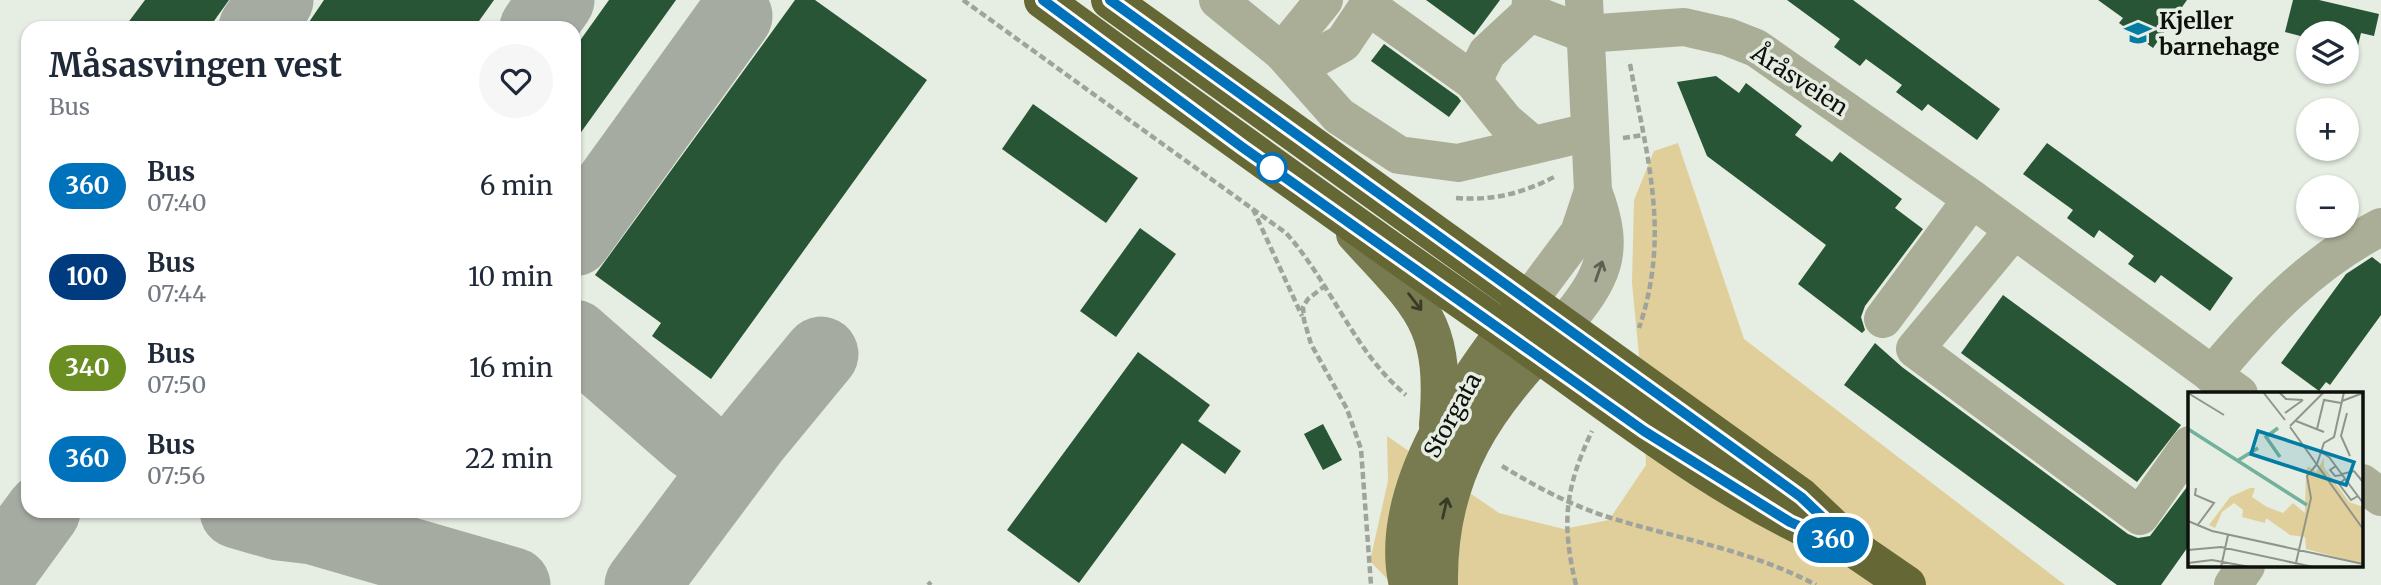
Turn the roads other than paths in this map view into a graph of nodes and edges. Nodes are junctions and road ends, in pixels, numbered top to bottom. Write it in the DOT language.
graph roads {
  1 [pos="1043,0"];
  2 [pos="1110,0"];
  3 [pos="1218,0"];
  4 [pos="1324,0"];
  5 [pos="1370,3"];
  6 [pos="1530,6"];
  7 [pos="1585,17"];
  8 [pos="1289,60"];
  9 [pos="1474,81"];
  10 [pos="1589,132"];
  11 [pos="1533,145"];
  12 [pos="1593,191"];
  13 [pos="1972,199"];
  14 [pos="1338,214"];
  15 [pos="2381,227"];
  16 [pos="2014,230"];
  17 [pos="1517,316"];
  18 [pos="1883,319"];
  19 [pos="1549,340"];
  20 [pos="2227,388"];
  21 [pos="1437,432"];
  22 [pos="2188,448"];
  23 [pos="2364,484"];
  24 [pos="2381,497"];
  25 [pos="2245,568"];
  26 [pos="1408,585"];
  27 [pos="1439,585"];
  28 [pos="1907,585"];
  29 [pos="2233,585"];
  1 -- 14 [label="highway"];
  2 -- 17 [label="highway"];
  3 -- 8 [label="street"];
  4 -- 8 [label="street"];
  5 -- 8 [label="street"];
  5 -- 9 [label="street"];
  6 -- 7 [label="street"];
  6 -- 9 [label="street"];
  7 -- 10 [label="street"];
  7 -- 13 [label="street, Åråsveien"];
  8 -- 11 [label="street"];
  9 -- 11 [label="street"];
  10 -- 11 [label="street"];
  10 -- 12 [label="street"];
  12 -- 17 [label="street"];
  19 -- 12 [label="street, one-way"];
  13 -- 16 [label="street, Åråsveien"];
  13 -- 18 [label="street"];
  14 -- 17 [label="highway"];
  14 -- 21 [label="main road, one-way"];
  15 -- 20 [label="street, Åråsveien"];
  16 -- 20 [label="street, Åråsveien"];
  16 -- 22 [label="street"];
  17 -- 19 [label="highway"];
  17 -- 21 [label="main road, Storgata"];
  27 -- 19 [label="main road, Storgata, one-way"];
  19 -- 28 [label="highway"];
  21 -- 26 [label="main road, Storgata"];
  23 -- 24 [label="street"];
  25 -- 29 [label="street"];
}
